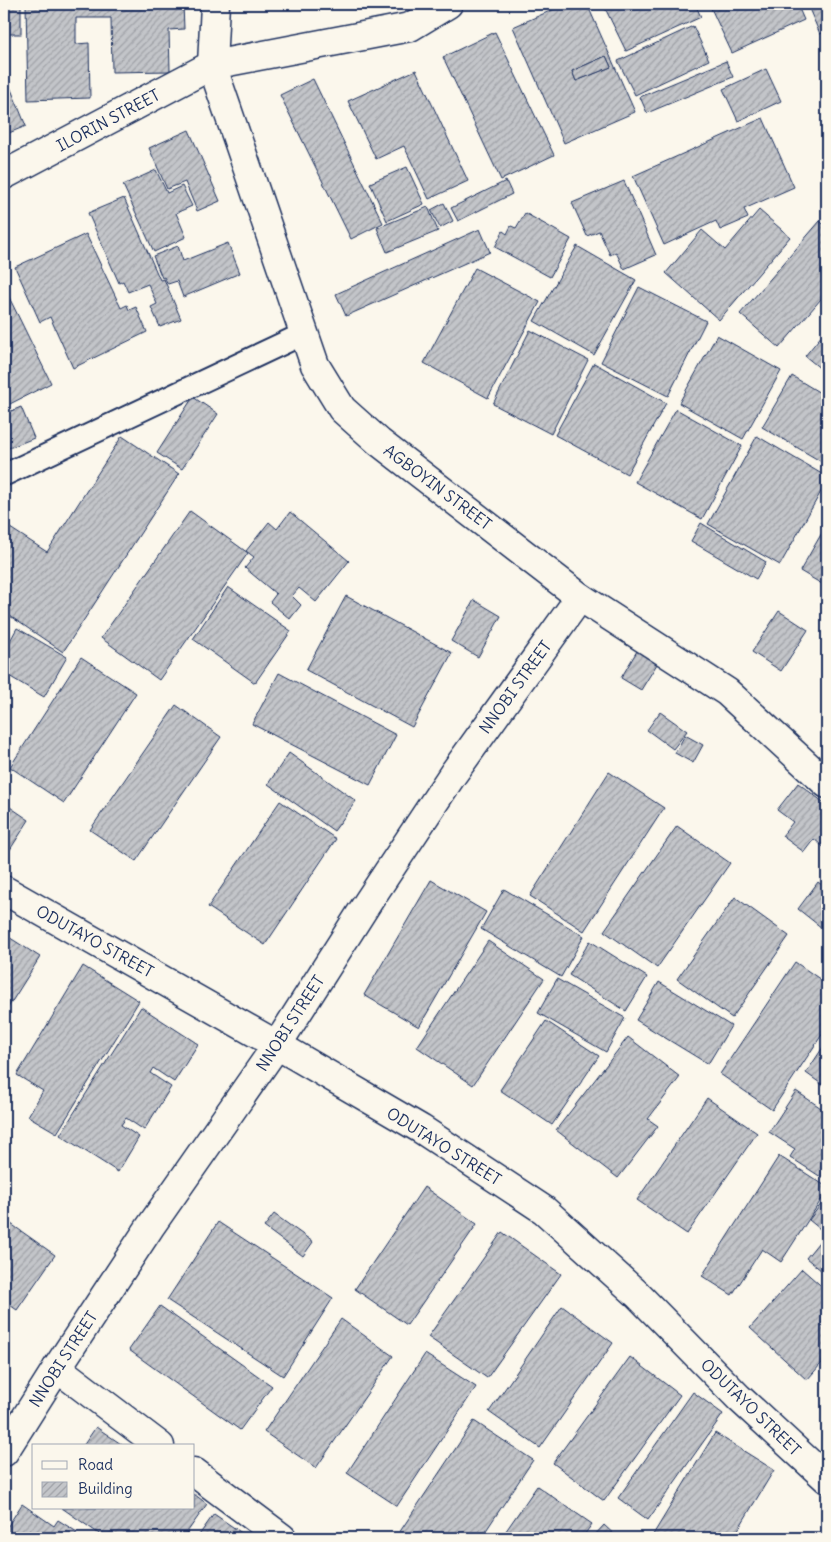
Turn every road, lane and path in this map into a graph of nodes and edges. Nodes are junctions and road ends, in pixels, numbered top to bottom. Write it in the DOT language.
graph roads {
  1 [pos="215,4"];
  2 [pos="448,4"];
  3 [pos="212,65"];
  4 [pos="4,175"];
  5 [pos="305,332"];
  6 [pos="4,475"];
  7 [pos="580,597"];
  8 [pos="827,784"];
  9 [pos="4,890"];
  10 [pos="277,1044"];
  11 [pos="56,1368"];
  12 [pos="157,1444"];
  13 [pos="4,1452"];
  14 [pos="195,1473"];
  15 [pos="827,1479"];
  16 [pos="282,1538"];
  1 -- 3 [label="street"];
  2 -- 3 [label="street, ILORIN STREET"];
  3 -- 4 [label="street, ILORIN STREET"];
  3 -- 5 [label="street, AGBOYIN STREET"];
  5 -- 6 [label="lane"];
  5 -- 7 [label="street, AGBOYIN STREET"];
  7 -- 8 [label="street, AGBOYIN STREET"];
  7 -- 10 [label="street, NNOBI STREET"];
  9 -- 10 [label="street, ODUTAYO STREET"];
  10 -- 11 [label="street, NNOBI STREET"];
  10 -- 15 [label="street, ODUTAYO STREET"];
  11 -- 12 [label="street"];
  11 -- 13 [label="street, NNOBI STREET"];
  14 -- 16 [label="street"];
}
